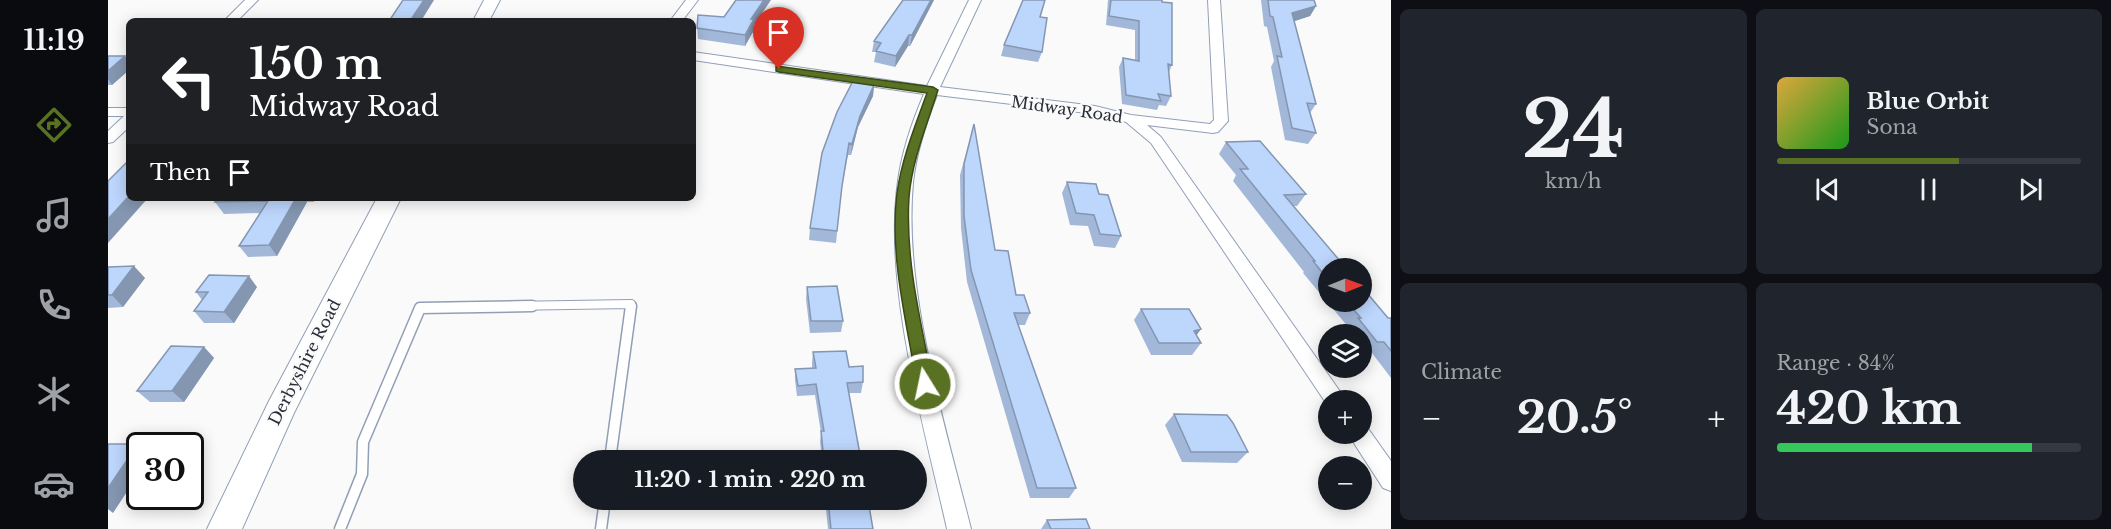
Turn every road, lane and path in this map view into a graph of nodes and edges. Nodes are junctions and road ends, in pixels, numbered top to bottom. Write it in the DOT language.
graph roads {
  1 [pos="252,0"];
  2 [pos="492,0"];
  3 [pos="692,0"];
  4 [pos="975,0"];
  5 [pos="1214,0"];
  6 [pos="233,18"];
  7 [pos="483,18"];
  8 [pos="678,18"];
  9 [pos="696,56"];
  10 [pos="933,90"];
  11 [pos="108,112"];
  12 [pos="126,112"];
  13 [pos="1131,119"];
  14 [pos="126,122"];
  15 [pos="108,139"];
  16 [pos="387,201"];
  17 [pos="1329,390"];
  18 [pos="1366,444"];
  19 [pos="611,450"];
  20 [pos="1391,480"];
  21 [pos="603,510"];
  22 [pos="224,529"];
  23 [pos="340,529"];
  24 [pos="601,529"];
  25 [pos="959,529"];
  1 -- 6 [label="street"];
  2 -- 7 [label="street"];
  3 -- 8 [label="street"];
  4 -- 10 [label="street"];
  5 -- 13 [label="street"];
  9 -- 10 [label="street, Midway Road"];
  10 -- 13 [label="street, Midway Road"];
  10 -- 25 [label="street"];
  11 -- 12 [label="street"];
  13 -- 17 [label="street, Midway Road"];
  14 -- 15 [label="street"];
  16 -- 22 [label="street, Derbyshire Road"];
  18 -- 20 [label="street"];
  19 -- 23 [label="lane"];
  21 -- 24 [label="lane"];
}
